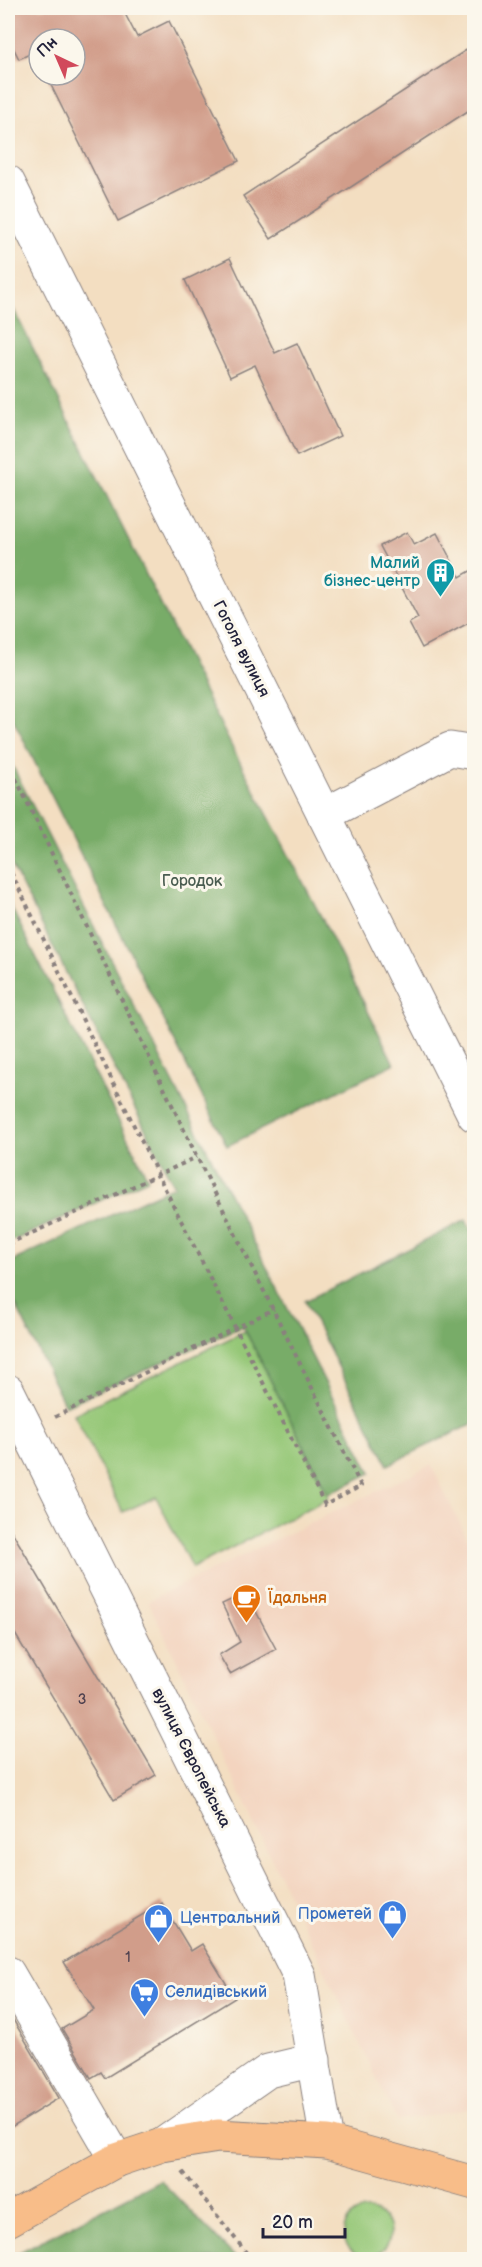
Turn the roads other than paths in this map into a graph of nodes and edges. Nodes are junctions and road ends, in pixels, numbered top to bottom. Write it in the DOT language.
graph roads {
  1 [pos="8,182"];
  2 [pos="474,753"];
  3 [pos="324,815"];
  4 [pos="474,1115"];
  5 [pos="8,1390"];
  6 [pos="8,1973"];
  7 [pos="314,2060"];
  8 [pos="327,2142"];
  9 [pos="162,2145"];
  10 [pos="117,2160"];
  11 [pos="474,2183"];
  12 [pos="8,2220"];
  1 -- 3 [label="street, Гоголя вулиця"];
  2 -- 3 [label="street"];
  3 -- 4 [label="street, Гоголя вулиця"];
  5 -- 7 [label="street, вулиця Європейська"];
  6 -- 10 [label="street"];
  7 -- 8 [label="street, вулиця Європейська"];
  7 -- 9 [label="street"];
  8 -- 9 [label="main road"];
  8 -- 11 [label="main road"];
  9 -- 10 [label="main road"];
  10 -- 12 [label="main road"];
}
